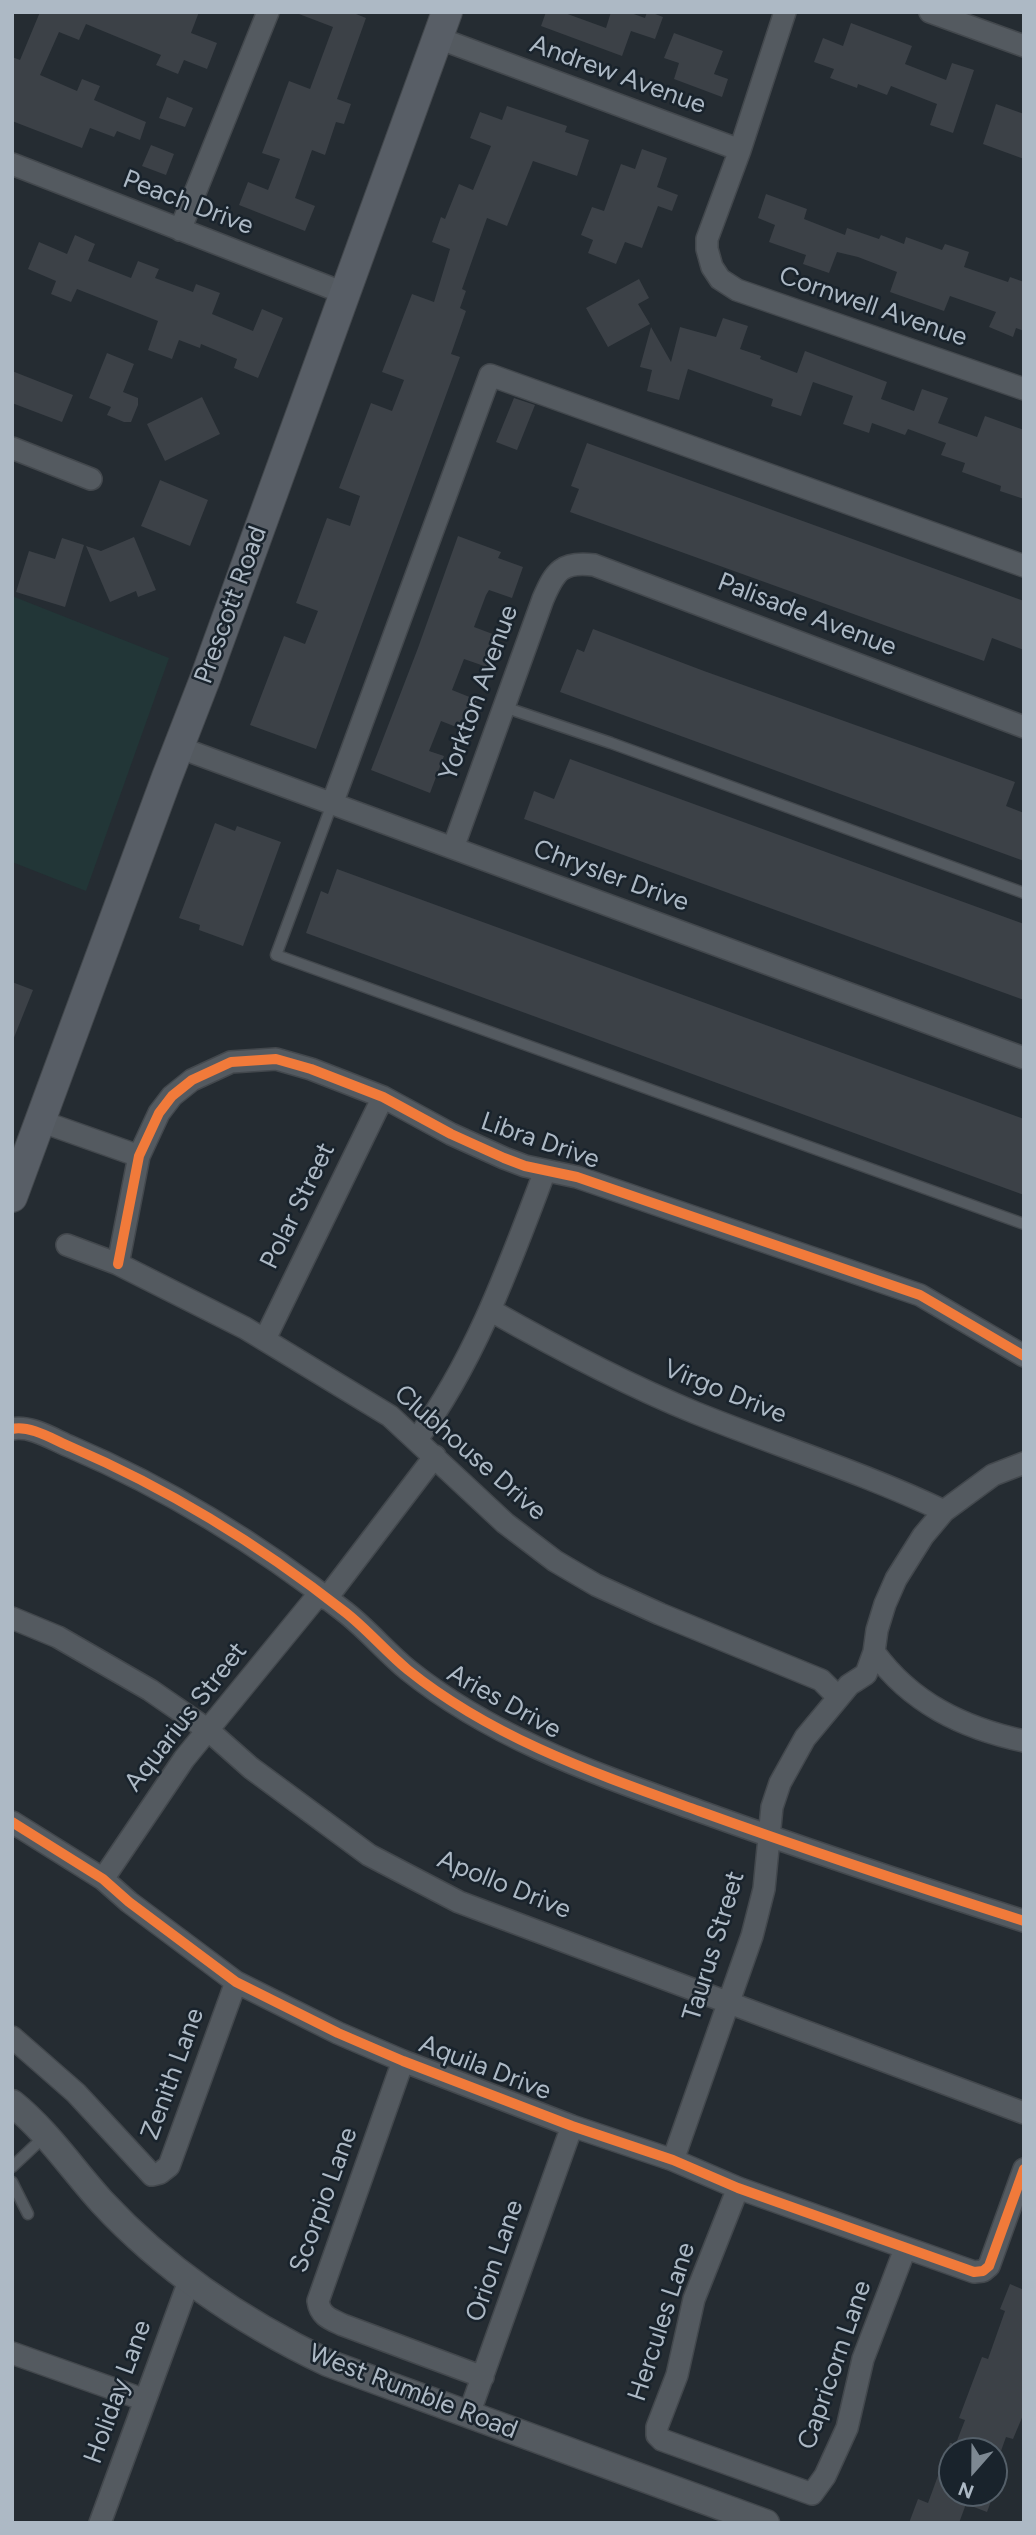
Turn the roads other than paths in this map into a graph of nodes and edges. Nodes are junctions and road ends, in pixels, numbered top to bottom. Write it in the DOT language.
graph roads {
  1 [pos="268,12"];
  2 [pos="785,12"];
  3 [pos="930,12"];
  4 [pos="443,25"];
  5 [pos="1024,46"];
  6 [pos="740,150"];
  7 [pos="12,164"];
  8 [pos="180,230"];
  9 [pos="344,293"];
  10 [pos="1024,389"];
  11 [pos="12,448"];
  12 [pos="91,479"];
  13 [pos="569,565"];
  14 [pos="1024,566"];
  15 [pos="504,707"];
  16 [pos="1024,727"];
  17 [pos="178,747"];
  18 [pos="332,804"];
  19 [pos="453,848"];
  20 [pos="1024,893"];
  21 [pos="1024,1058"];
  22 [pos="383,1097"];
  23 [pos="40,1121"];
  24 [pos="139,1156"];
  25 [pos="545,1171"];
  26 [pos="12,1197"];
  27 [pos="1024,1224"];
  28 [pos="67,1245"];
  29 [pos="118,1264"];
  30 [pos="490,1310"];
  31 [pos="265,1339"];
  32 [pos="1024,1356"];
  33 [pos="12,1429"];
  34 [pos="417,1439"];
  35 [pos="435,1456"];
  36 [pos="1024,1463"];
  37 [pos="944,1511"];
  38 [pos="323,1596"];
  39 [pos="12,1618"];
  40 [pos="874,1652"];
  41 [pos="838,1697"];
  42 [pos="208,1730"];
  43 [pos="1024,1741"];
  44 [pos="12,1822"];
  45 [pos="771,1837"];
  46 [pos="103,1880"];
  47 [pos="1024,1921"];
  48 [pos="236,1982"];
  49 [pos="728,2002"];
  50 [pos="12,2037"];
  51 [pos="403,2061"];
  52 [pos="12,2103"];
  53 [pos="1024,2113"];
  54 [pos="572,2126"];
  55 [pos="46,2134"];
  56 [pos="673,2160"];
  57 [pos="12,2167"];
  58 [pos="1024,2169"];
  59 [pos="12,2182"];
  60 [pos="738,2188"];
  61 [pos="28,2214"];
  62 [pos="905,2249"];
  63 [pos="189,2281"];
  64 [pos="12,2353"];
  65 [pos="481,2382"];
  66 [pos="145,2400"];
  67 [pos="469,2414"];
  68 [pos="812,2494"];
  69 [pos="100,2523"];
  70 [pos="766,2523"];
  1 -- 8 [label="street"];
  2 -- 6 [label="street"];
  3 -- 5 [label="street"];
  4 -- 6 [label="street, Andrew Avenue"];
  4 -- 9 [label="main road, Prescott Road"];
  6 -- 10 [label="street, Cornwell Avenue"];
  7 -- 8 [label="street, Peach Drive"];
  8 -- 9 [label="street, Peach Drive"];
  9 -- 17 [label="main road, Prescott Road"];
  11 -- 12 [label="street"];
  13 -- 15 [label="street, Yorkton Avenue"];
  13 -- 16 [label="street, Palisade Avenue"];
  14 -- 18 [label="street"];
  15 -- 19 [label="street, Yorkton Avenue"];
  15 -- 20 [label="lane"];
  17 -- 18 [label="street, Chrysler Drive"];
  17 -- 23 [label="main road, Prescott Road"];
  18 -- 19 [label="street, Chrysler Drive"];
  18 -- 27 [label="lane"];
  19 -- 21 [label="street, Chrysler Drive"];
  22 -- 24 [label="street, Libra Drive"];
  22 -- 25 [label="street, Libra Drive"];
  22 -- 31 [label="street, Polar Street"];
  23 -- 24 [label="street"];
  23 -- 26 [label="main road, Prescott Road"];
  24 -- 29 [label="street, Libra Drive"];
  25 -- 30 [label="street"];
  25 -- 32 [label="street, Libra Drive"];
  28 -- 29 [label="street, Clubhouse Drive"];
  29 -- 31 [label="street, Clubhouse Drive"];
  30 -- 34 [label="street"];
  30 -- 37 [label="street, Virgo Drive"];
  31 -- 34 [label="street, Clubhouse Drive"];
  33 -- 38 [label="street, Aries Drive"];
  34 -- 35 [label="street, Clubhouse Drive"];
  35 -- 38 [label="street, Aquarius Street"];
  35 -- 41 [label="street, Clubhouse Drive"];
  36 -- 37 [label="street, Taurus Street"];
  37 -- 40 [label="street, Taurus Street"];
  38 -- 42 [label="street, Aquarius Street"];
  38 -- 45 [label="street, Aries Drive"];
  39 -- 42 [label="street, Apollo Drive"];
  40 -- 41 [label="street, Taurus Street"];
  40 -- 43 [label="street"];
  41 -- 45 [label="street, Taurus Street"];
  42 -- 46 [label="street, Aquarius Street"];
  42 -- 49 [label="street, Apollo Drive"];
  44 -- 46 [label="street, Aquila Drive"];
  45 -- 47 [label="street, Aries Drive"];
  45 -- 49 [label="street, Taurus Street"];
  46 -- 48 [label="street, Aquila Drive"];
  48 -- 50 [label="street, Zenith Lane"];
  48 -- 51 [label="street, Aquila Drive"];
  49 -- 53 [label="street, Apollo Drive"];
  49 -- 56 [label="street, Taurus Street"];
  51 -- 54 [label="street, Aquila Drive"];
  51 -- 65 [label="street, Scorpio Lane"];
  52 -- 55 [label="street, West Rumble Road"];
  54 -- 56 [label="street, Aquila Drive"];
  54 -- 65 [label="street, Orion Lane"];
  55 -- 57 [label="lane"];
  55 -- 63 [label="street, West Rumble Road"];
  56 -- 60 [label="street, Aquila Drive"];
  58 -- 62 [label="street, Aquila Drive"];
  59 -- 61 [label="lane"];
  60 -- 62 [label="street, Aquila Drive"];
  60 -- 68 [label="street, Hercules Lane"];
  62 -- 68 [label="street, Capricorn Lane"];
  63 -- 66 [label="street, Holiday Lane"];
  63 -- 67 [label="street, West Rumble Road"];
  64 -- 66 [label="street"];
  65 -- 67 [label="street, Orion Lane"];
  66 -- 69 [label="street, Holiday Lane"];
  67 -- 70 [label="street, West Rumble Road"];
}
